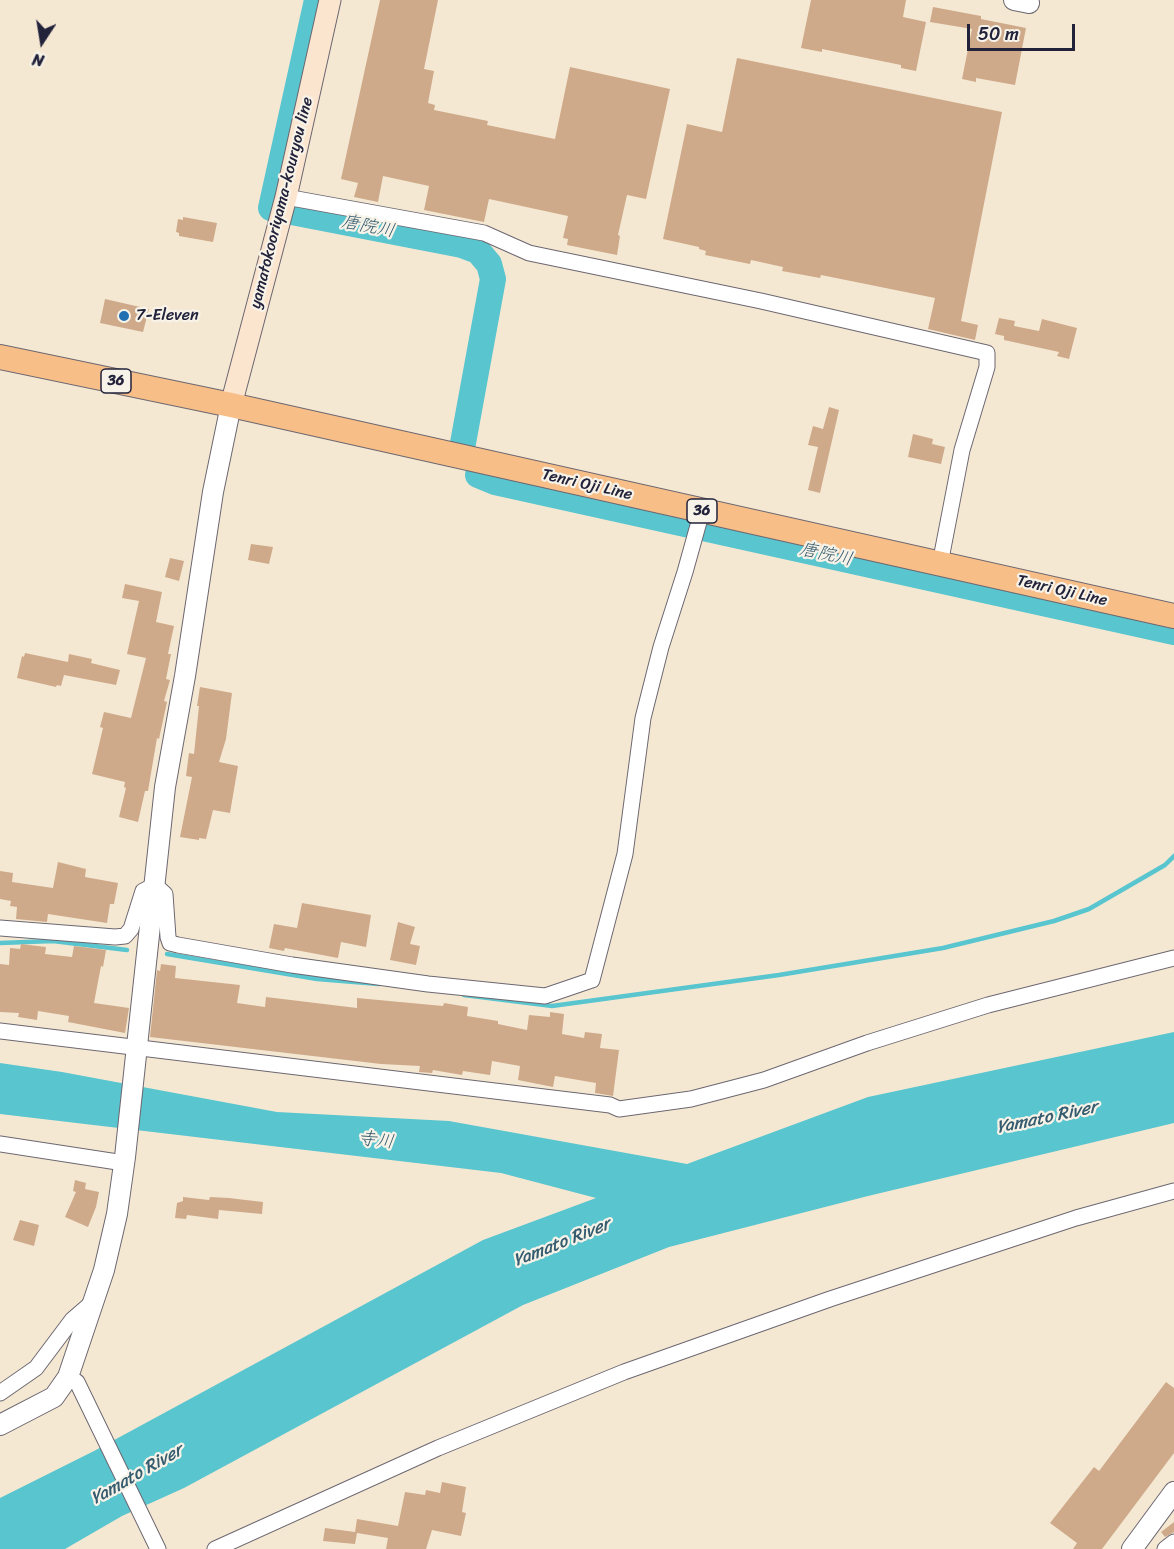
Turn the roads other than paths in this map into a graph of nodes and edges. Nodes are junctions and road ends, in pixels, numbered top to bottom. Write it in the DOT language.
graph roads {
  1 [pos="330,0"];
  2 [pos="286,197"];
  3 [pos="0,357"];
  4 [pos="231,405"];
  5 [pos="702,511"];
  6 [pos="940,564"];
  7 [pos="1174,616"];
  8 [pos="155,885"];
  9 [pos="0,928"];
  10 [pos="1174,958"];
  11 [pos="0,1031"];
  12 [pos="136,1051"];
  13 [pos="4,1148"];
  14 [pos="124,1160"];
  15 [pos="1174,1191"];
  16 [pos="94,1301"];
  17 [pos="68,1377"];
  18 [pos="0,1393"];
  19 [pos="0,1425"];
  20 [pos="1174,1492"];
  21 [pos="1174,1542"];
  22 [pos="158,1549"];
  23 [pos="215,1549"];
  24 [pos="1132,1549"];
  25 [pos="1165,1549"];
  1 -- 2 [label="main road, yamatokooriyama-kouryou line"];
  2 -- 4 [label="main road, yamatokooriyama-kouryou line"];
  2 -- 6 [label="street"];
  3 -- 4 [label="main road, Tenri Oji Line / 36"];
  4 -- 5 [label="main road, Tenri Oji Line / 36"];
  4 -- 8 [label="street"];
  5 -- 6 [label="main road, Tenri Oji Line / 36"];
  5 -- 8 [label="street"];
  6 -- 7 [label="main road, Tenri Oji Line / 36"];
  8 -- 9 [label="street"];
  8 -- 12 [label="street"];
  10 -- 12 [label="street"];
  11 -- 12 [label="street"];
  12 -- 14 [label="street"];
  13 -- 14 [label="street"];
  14 -- 16 [label="street"];
  15 -- 23 [label="street"];
  16 -- 17 [label="street"];
  16 -- 18 [label="street"];
  17 -- 19 [label="street"];
  17 -- 22 [label="street"];
  20 -- 24 [label="street"];
  21 -- 25 [label="street"];
}
